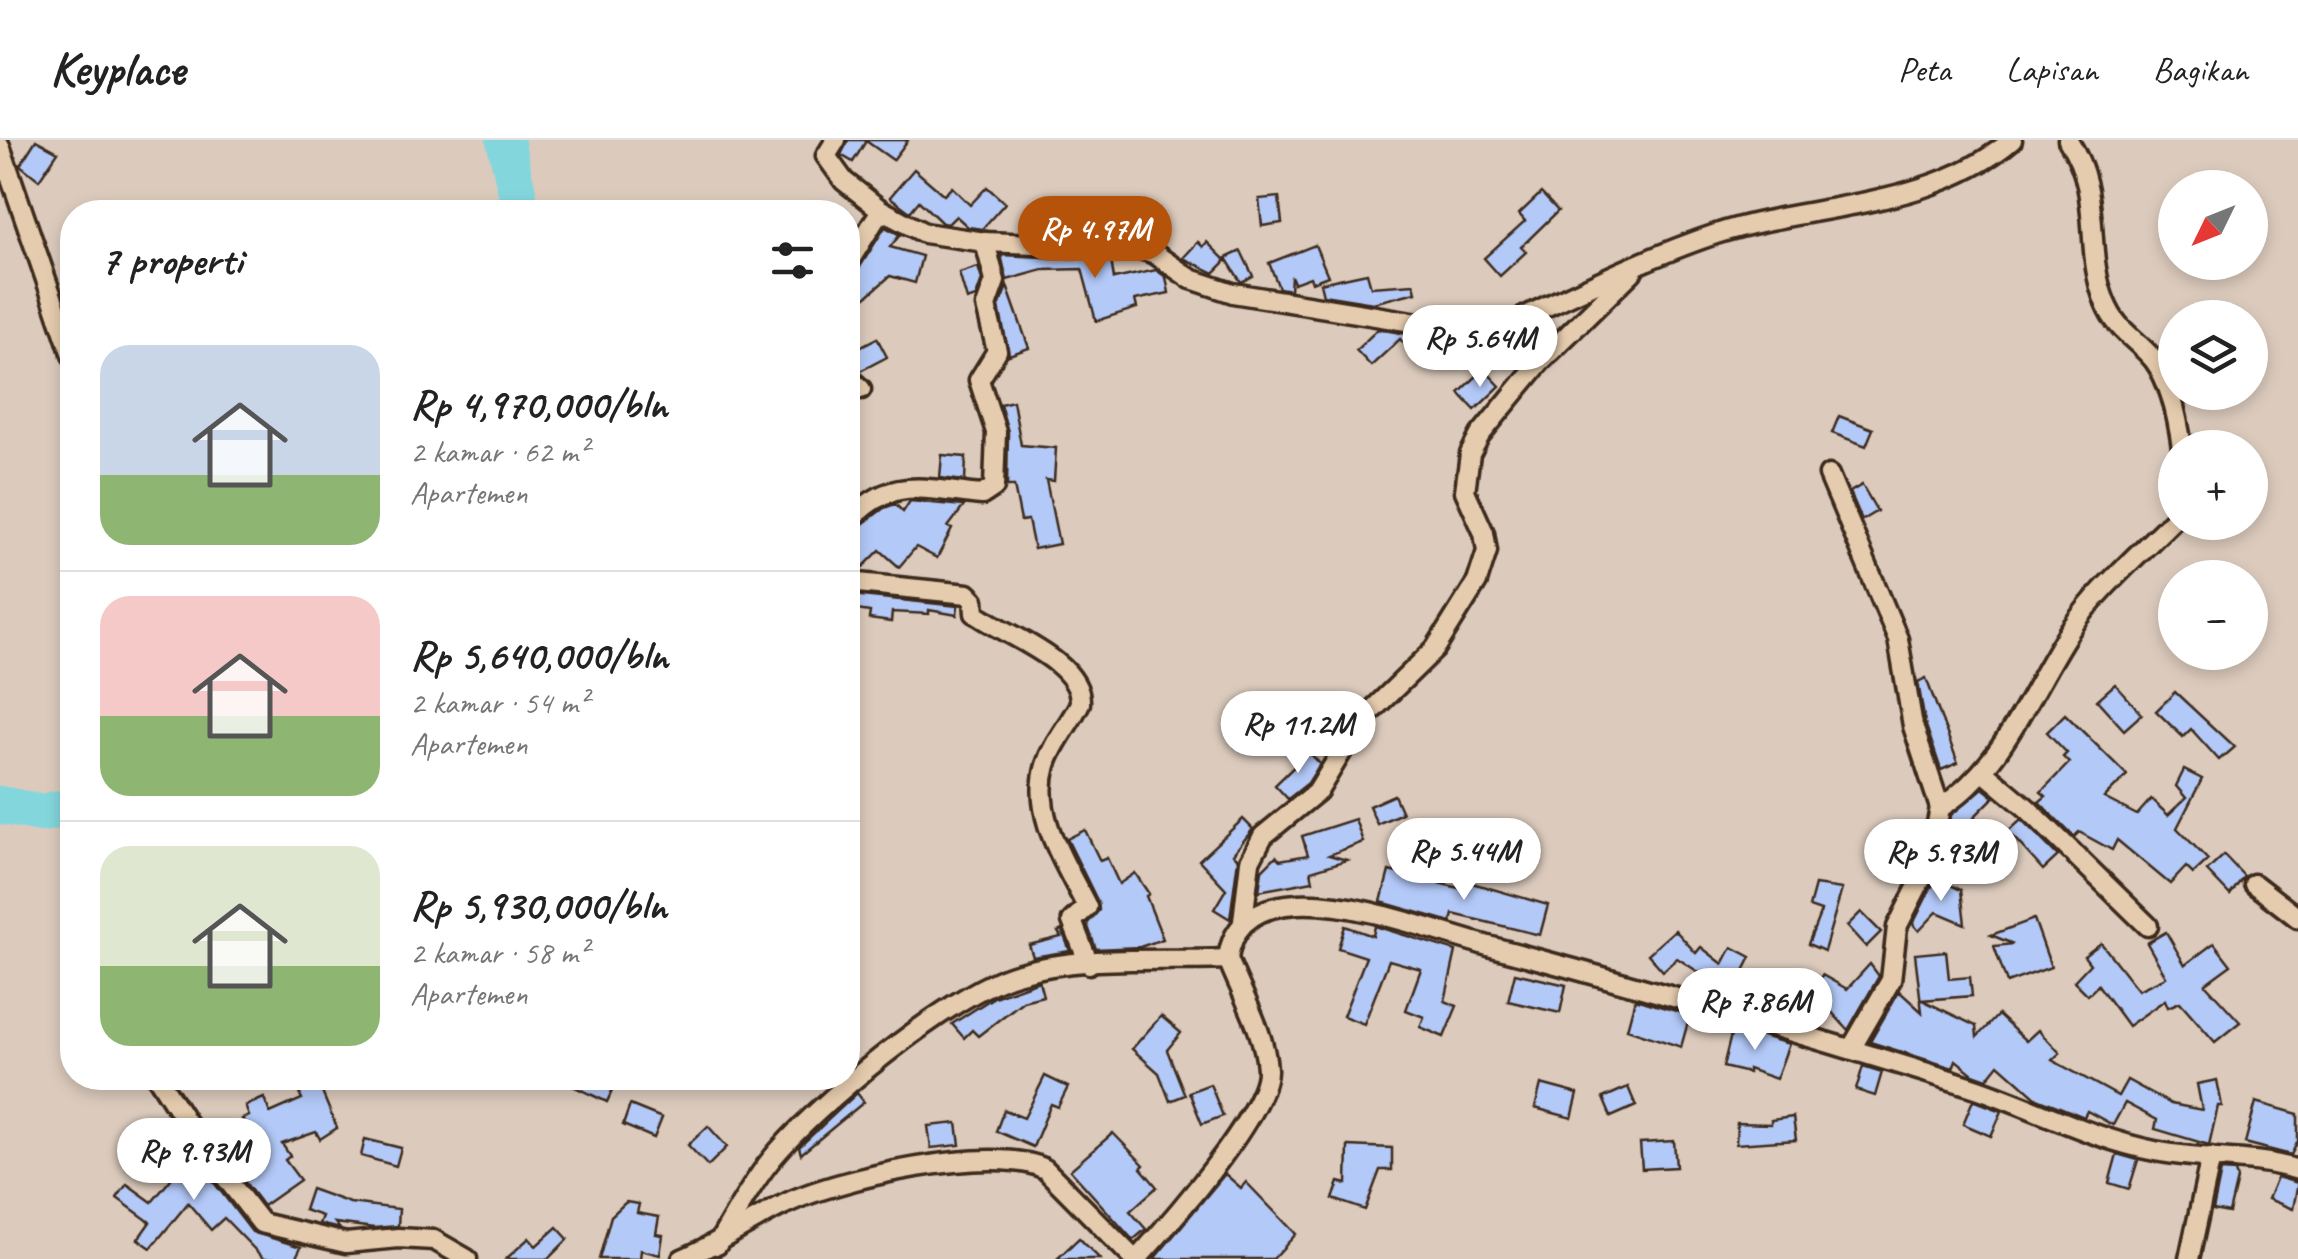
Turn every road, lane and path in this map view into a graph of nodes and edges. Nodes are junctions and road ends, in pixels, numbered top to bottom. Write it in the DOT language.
graph roads {
  1 [pos="836,140"];
  2 [pos="2012,140"];
  3 [pos="2068,140"];
  4 [pos="0,146"];
  5 [pos="881,210"];
  6 [pos="985,242"];
  7 [pos="860,244"];
  8 [pos="1636,267"];
  9 [pos="60,320"];
  10 [pos="2178,430"];
  11 [pos="1829,474"];
  12 [pos="860,509"];
  13 [pos="2158,535"];
  14 [pos="860,583"];
  15 [pos="1984,772"];
  16 [pos="1940,808"];
  17 [pos="2254,884"];
  18 [pos="2298,918"];
  19 [pos="1243,921"];
  20 [pos="2148,926"];
  21 [pos="1228,960"];
  22 [pos="1089,964"];
  23 [pos="1852,1049"];
  24 [pos="860,1077"];
  25 [pos="166,1090"];
  26 [pos="845,1090"];
  27 [pos="2211,1156"];
  28 [pos="2298,1170"];
  29 [pos="717,1245"];
  30 [pos="467,1259"];
  31 [pos="682,1259"];
  32 [pos="1136,1259"];
  33 [pos="2189,1259"];
  1 -- 5 [label="street"];
  2 -- 8 [label="street"];
  3 -- 10 [label="street"];
  4 -- 9 [label="street"];
  5 -- 6 [label="street"];
  5 -- 7 [label="street"];
  6 -- 8 [label="street"];
  6 -- 12 [label="street"];
  8 -- 19 [label="street"];
  11 -- 16 [label="street"];
  13 -- 15 [label="street"];
  14 -- 22 [label="street"];
  15 -- 16 [label="street"];
  15 -- 20 [label="street"];
  16 -- 23 [label="street"];
  17 -- 18 [label="street"];
  19 -- 21 [label="street"];
  19 -- 23 [label="street"];
  21 -- 22 [label="street"];
  21 -- 32 [label="street"];
  22 -- 24 [label="street"];
  23 -- 27 [label="street"];
  25 -- 30 [label="street"];
  26 -- 29 [label="street"];
  27 -- 28 [label="street"];
  27 -- 33 [label="street"];
  29 -- 31 [label="street"];
  29 -- 32 [label="street"];
}
